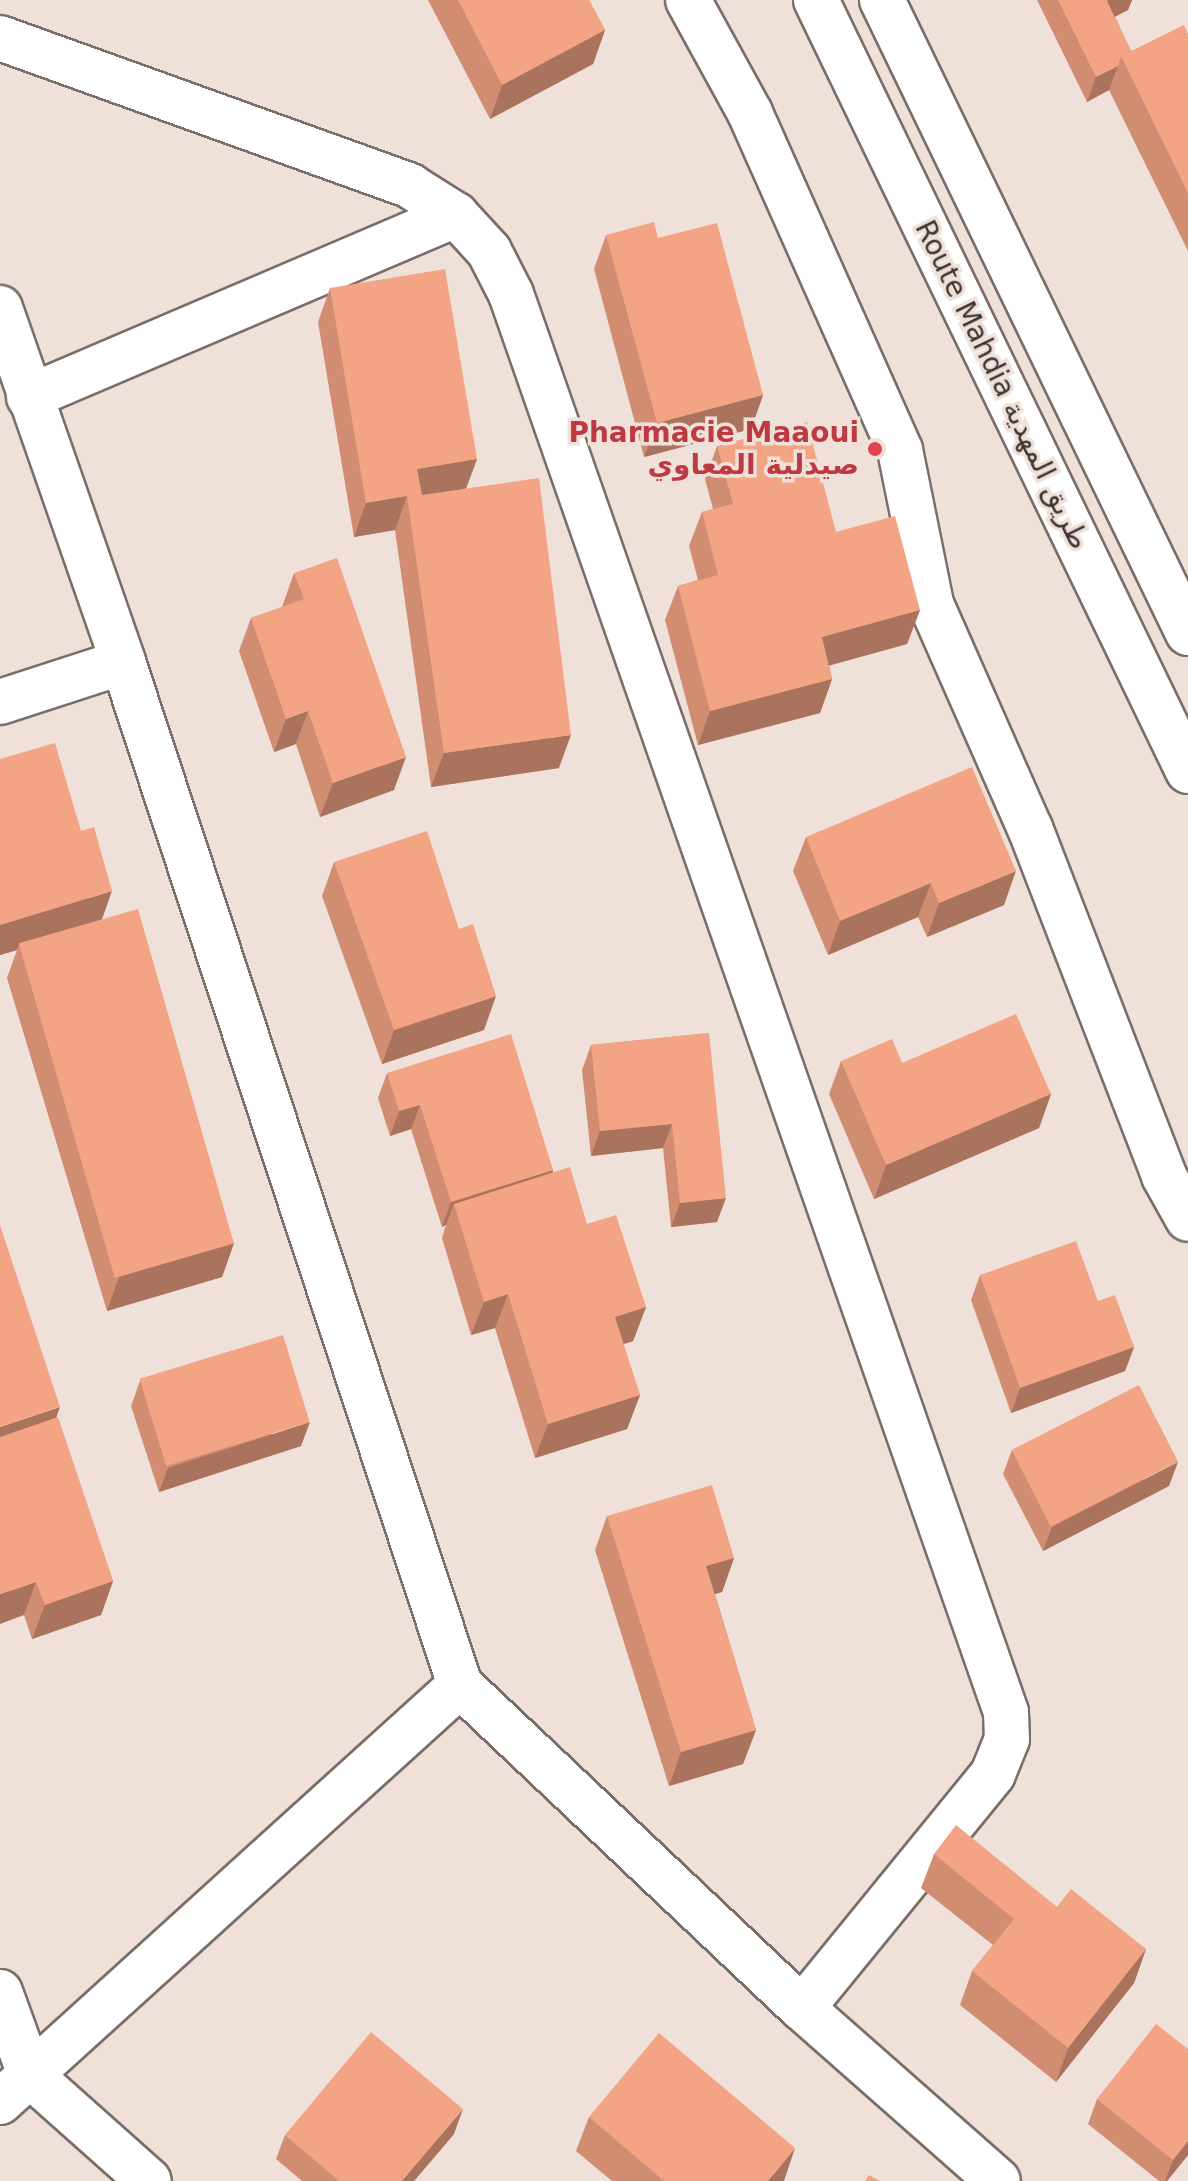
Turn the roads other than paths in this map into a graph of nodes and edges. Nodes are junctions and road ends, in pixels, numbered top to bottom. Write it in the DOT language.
graph roads {
  1 [pos="688,0"];
  2 [pos="816,0"];
  3 [pos="882,0"];
  4 [pos="0,38"];
  5 [pos="456,215"];
  6 [pos="0,308"];
  7 [pos="29,397"];
  8 [pos="1188,633"];
  9 [pos="123,662"];
  10 [pos="0,702"];
  11 [pos="1188,771"];
  12 [pos="1188,1219"];
  13 [pos="460,1685"];
  14 [pos="0,1992"];
  15 [pos="802,2008"];
  16 [pos="15,2088"];
  17 [pos="149,2181"];
  18 [pos="998,2181"];
  1 -- 12 [label="street"];
  2 -- 11 [label="street, Route Mahdia طريق المهدية"];
  3 -- 8 [label="street"];
  4 -- 5 [label="street"];
  5 -- 7 [label="street"];
  5 -- 15 [label="street"];
  6 -- 7 [label="street"];
  7 -- 9 [label="street"];
  9 -- 10 [label="street"];
  9 -- 13 [label="street"];
  13 -- 15 [label="street"];
  13 -- 16 [label="street"];
  14 -- 16 [label="street"];
  15 -- 18 [label="street"];
  16 -- 17 [label="street"];
}
